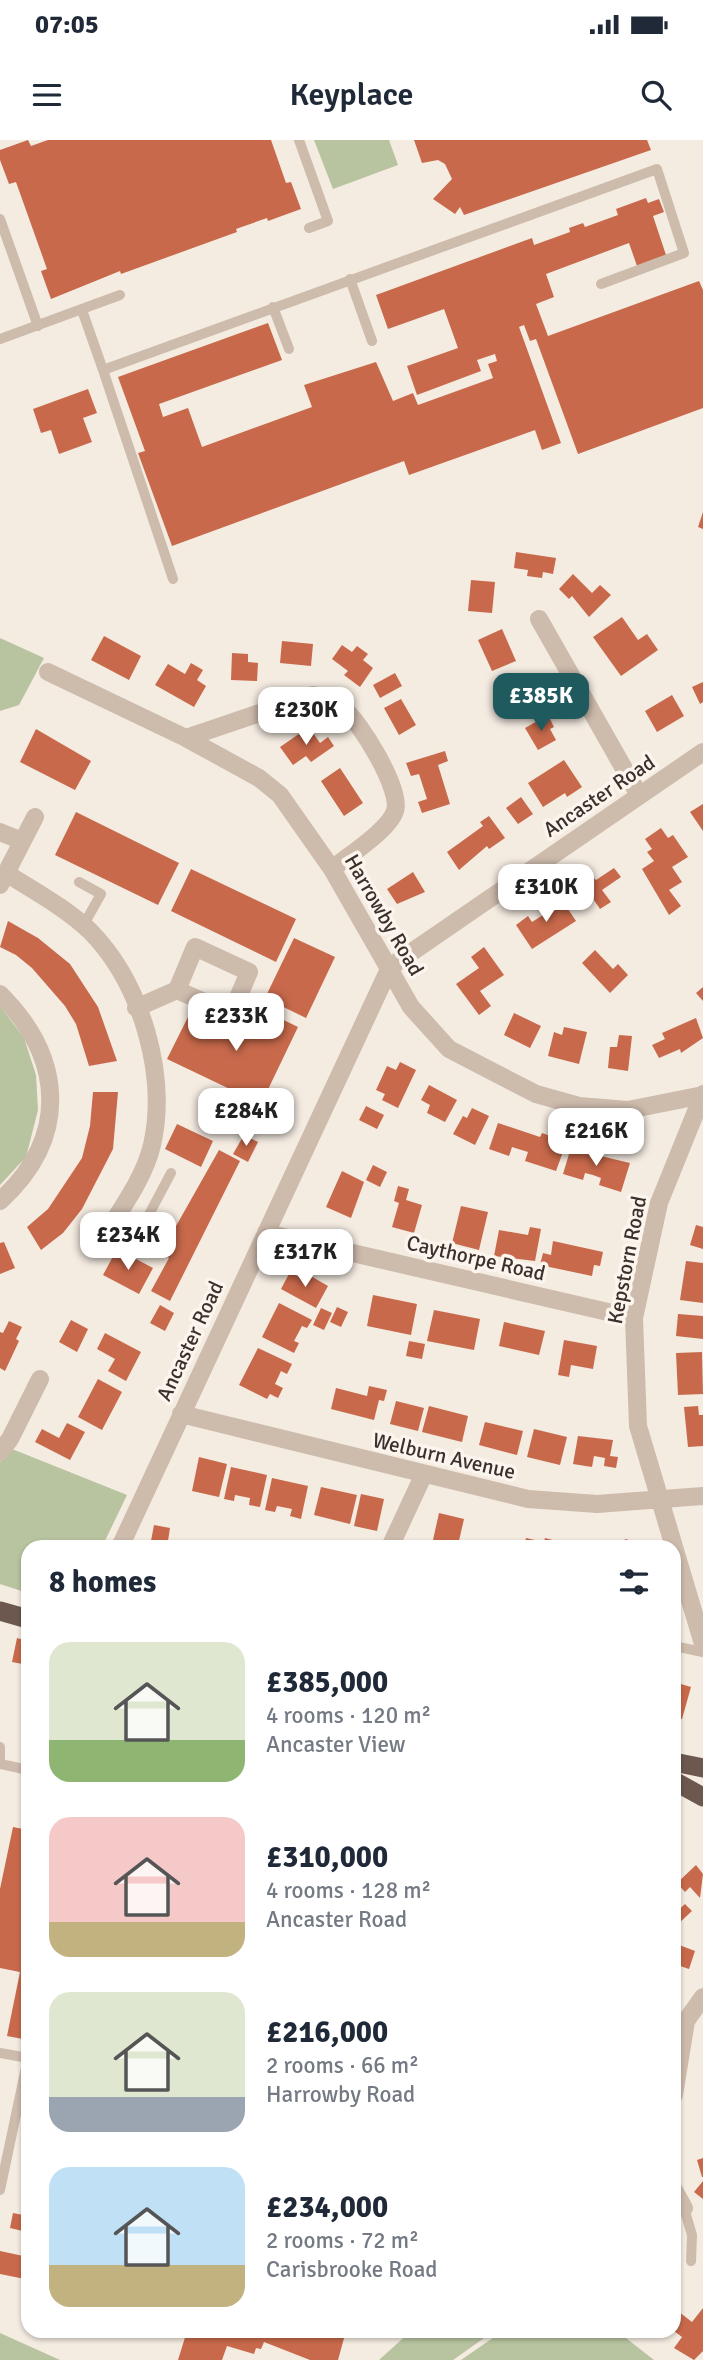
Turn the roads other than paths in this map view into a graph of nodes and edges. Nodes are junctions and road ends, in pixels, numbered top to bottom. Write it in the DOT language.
graph roads {
  1 [pos="299,140"];
  2 [pos="0,219"];
  3 [pos="309,228"];
  4 [pos="350,279"];
  5 [pos="601,284"];
  6 [pos="120,295"];
  7 [pos="273,307"];
  8 [pos="82,310"];
  9 [pos="38,326"];
  10 [pos="0,339"];
  11 [pos="372,341"];
  12 [pos="289,349"];
  13 [pos="103,370"];
  14 [pos="173,579"];
  15 [pos="539,619"];
  16 [pos="48,672"];
  17 [pos="186,738"];
  18 [pos="703,752"];
  19 [pos="639,795"];
  20 [pos="35,817"];
  21 [pos="0,832"];
  22 [pos="22,841"];
  23 [pos="332,869"];
  24 [pos="3,879"];
  25 [pos="79,882"];
  26 [pos="83,926"];
  27 [pos="390,967"];
  28 [pos="177,990"];
  29 [pos="0,994"];
  30 [pos="136,1008"];
  31 [pos="703,1095"];
  32 [pos="171,1173"];
  33 [pos="129,1196"];
  34 [pos="0,1201"];
  35 [pos="153,1206"];
  36 [pos="266,1233"];
  37 [pos="137,1237"];
  38 [pos="103,1240"];
  39 [pos="634,1318"];
  40 [pos="40,1379"];
  41 [pos="181,1414"];
  42 [pos="0,1452"];
  43 [pos="423,1476"];
  44 [pos="703,1496"];
  45 [pos="660,1500"];
  46 [pos="123,1540"];
  47 [pos="393,1540"];
  48 [pos="672,1540"];
  49 [pos="681,1570"];
  50 [pos="0,1611"];
  51 [pos="21,1617"];
  52 [pos="703,1644"];
  53 [pos="681,1647"];
  54 [pos="703,1652"];
  55 [pos="0,1747"];
  56 [pos="0,1763"];
  57 [pos="681,1763"];
  58 [pos="21,1768"];
  59 [pos="703,1768"];
  60 [pos="681,1785"];
  61 [pos="703,1797"];
  62 [pos="703,1997"];
  63 [pos="0,2053"];
  64 [pos="681,2055"];
  65 [pos="21,2057"];
  66 [pos="21,2091"];
  67 [pos="0,2190"];
  68 [pos="681,2203"];
  69 [pos="684,2208"];
  70 [pos="691,2261"];
  1 -- 3 [label="lane"];
  2 -- 9 [label="lane"];
  4 -- 5 [label="lane"];
  4 -- 7 [label="lane"];
  4 -- 11 [label="lane"];
  6 -- 8 [label="lane"];
  7 -- 12 [label="lane"];
  7 -- 13 [label="lane"];
  8 -- 9 [label="lane"];
  8 -- 13 [label="lane"];
  9 -- 10 [label="lane"];
  13 -- 14 [label="lane"];
  15 -- 19 [label="street"];
  16 -- 17 [label="street, Harrowby Road"];
  17 -- 23 [label="street, Harrowby Road"];
  17 -- 23 [label="street"];
  18 -- 19 [label="street, Ancaster Road"];
  19 -- 27 [label="street, Ancaster Road"];
  20 -- 22 [label="street"];
  21 -- 22 [label="street"];
  22 -- 24 [label="street"];
  23 -- 27 [label="street, Harrowby Road"];
  24 -- 26 [label="street"];
  25 -- 26 [label="lane"];
  26 -- 30 [label="street"];
  27 -- 31 [label="street, Harrowby Road"];
  27 -- 36 [label="street, Ancaster Road"];
  28 -- 30 [label="street"];
  29 -- 34 [label="street"];
  30 -- 33 [label="street"];
  31 -- 39 [label="street, Kepstorn Road"];
  32 -- 35 [label="lane"];
  33 -- 35 [label="lane"];
  33 -- 38 [label="street"];
  35 -- 37 [label="lane"];
  36 -- 39 [label="street, Caythorpe Road"];
  36 -- 41 [label="street, Ancaster Road"];
  39 -- 45 [label="street, Kepstorn Road"];
  40 -- 42 [label="street"];
  41 -- 43 [label="street, Welburn Avenue"];
  41 -- 46 [label="street, Ancaster Road"];
  43 -- 45 [label="street, Welburn Avenue"];
  43 -- 47 [label="street"];
  44 -- 45 [label="street, Welburn Avenue"];
  45 -- 48 [label="street, Kepstorn Road"];
  49 -- 52 [label="street, Kepstorn Road"];
  50 -- 51 [label="highway"];
  53 -- 54 [label="lane"];
  55 -- 56 [label="lane"];
  56 -- 58 [label="lane"];
  57 -- 59 [label="highway"];
  60 -- 61 [label="highway"];
  62 -- 64 [label="street"];
  63 -- 65 [label="lane"];
  66 -- 67 [label="lane"];
  68 -- 69 [label="street"];
  69 -- 70 [label="lane"];
}
